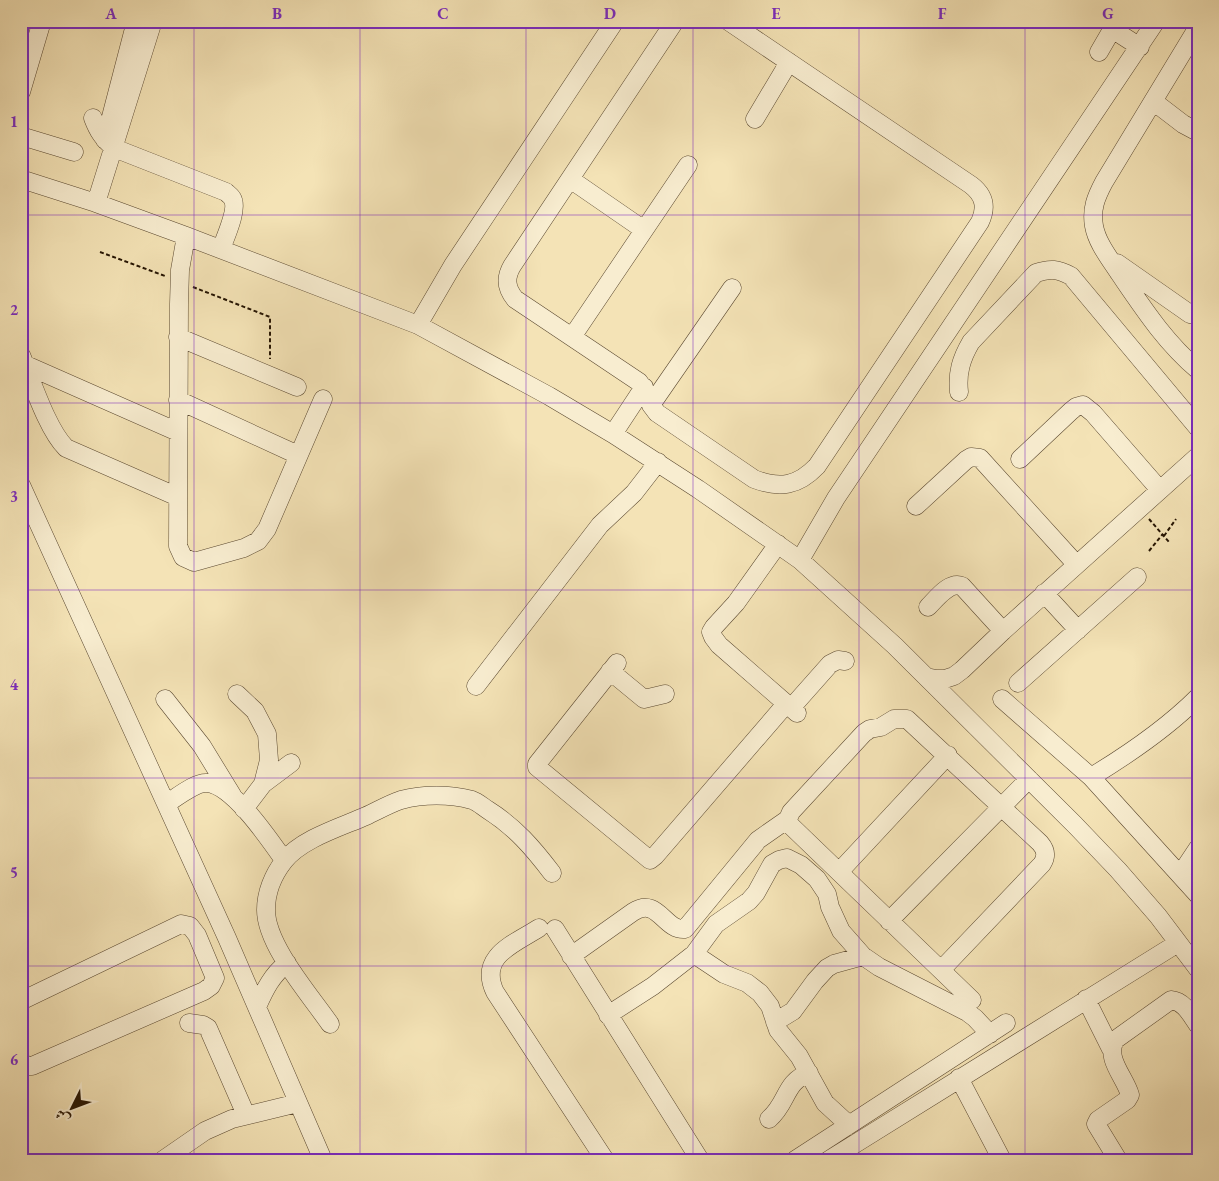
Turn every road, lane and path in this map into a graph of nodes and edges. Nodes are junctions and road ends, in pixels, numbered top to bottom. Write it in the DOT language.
graph roads {
  1 [pos="136,21"];
  2 [pos="152,21"];
  3 [pos="615,21"];
  4 [pos="674,21"];
  5 [pos="728,21"];
  6 [pos="1156,21"];
  7 [pos="36,23"];
  8 [pos="1115,25"];
  9 [pos="1198,27"];
  10 [pos="1140,47"];
  11 [pos="1099,52"];
  12 [pos="789,62"];
  13 [pos="21,92"];
  14 [pos="1153,101"];
  15 [pos="93,118"];
  16 [pos="755,119"];
  17 [pos="1198,132"];
  18 [pos="21,136"];
  19 [pos="110,144"];
  20 [pos="74,152"];
  21 [pos="688,165"];
  22 [pos="21,179"];
  23 [pos="570,179"];
  24 [pos="96,203"];
  25 [pos="644,230"];
  26 [pos="186,236"];
  27 [pos="221,249"];
  28 [pos="100,252"];
  29 [pos="1109,258"];
  30 [pos="180,281"];
  31 [pos="732,288"];
  32 [pos="1198,316"];
  33 [pos="418,325"];
  34 [pos="178,337"];
  35 [pos="572,337"];
  36 [pos="23,360"];
  37 [pos="1198,370"];
  38 [pos="270,375"];
  39 [pos="297,387"];
  40 [pos="644,387"];
  41 [pos="959,392"];
  42 [pos="323,399"];
  43 [pos="178,400"];
  44 [pos="651,406"];
  45 [pos="1198,428"];
  46 [pos="178,432"];
  47 [pos="614,434"];
  48 [pos="298,455"];
  49 [pos="1198,456"];
  50 [pos="1020,459"];
  51 [pos="658,462"];
  52 [pos="21,485"];
  53 [pos="1160,490"];
  54 [pos="178,497"];
  55 [pos="916,506"];
  56 [pos="1139,508"];
  57 [pos="1176,518"];
  58 [pos="1163,535"];
  59 [pos="1169,542"];
  60 [pos="778,544"];
  61 [pos="1149,551"];
  62 [pos="800,560"];
  63 [pos="1076,564"];
  64 [pos="1137,577"];
  65 [pos="1044,593"];
  66 [pos="928,607"];
  67 [pos="1078,630"];
  68 [pos="1003,631"];
  69 [pos="845,661"];
  70 [pos="962,670"];
  71 [pos="926,677"];
  72 [pos="1018,683"];
  73 [pos="476,686"];
  74 [pos="659,690"];
  75 [pos="237,694"];
  76 [pos="1198,697"];
  77 [pos="1002,699"];
  78 [pos="165,700"];
  79 [pos="792,708"];
  80 [pos="957,708"];
  81 [pos="948,755"];
  82 [pos="291,763"];
  83 [pos="1091,777"];
  84 [pos="1028,779"];
  85 [pos="262,784"];
  86 [pos="239,803"];
  87 [pos="166,804"];
  88 [pos="1001,805"];
  89 [pos="788,819"];
  90 [pos="1198,848"];
  91 [pos="284,860"];
  92 [pos="839,872"];
  93 [pos="552,873"];
  94 [pos="1180,875"];
  95 [pos="1198,895"];
  96 [pos="889,921"];
  97 [pos="227,938"];
  98 [pos="1178,943"];
  99 [pos="202,948"];
  100 [pos="694,954"];
  101 [pos="571,956"];
  102 [pos="863,956"];
  103 [pos="1196,962"];
  104 [pos="287,963"];
  105 [pos="941,970"];
  106 [pos="1086,999"];
  107 [pos="972,1000"];
  108 [pos="21,1001"];
  109 [pos="257,1007"];
  110 [pos="608,1015"];
  111 [pos="775,1022"];
  112 [pos="190,1023"];
  113 [pos="330,1024"];
  114 [pos="1006,1024"];
  115 [pos="1198,1025"];
  116 [pos="990,1034"];
  117 [pos="1111,1049"];
  118 [pos="21,1062"];
  119 [pos="810,1073"];
  120 [pos="959,1078"];
  121 [pos="298,1103"];
  122 [pos="246,1115"];
  123 [pos="769,1118"];
  124 [pos="849,1125"];
  125 [pos="838,1158"];
  126 [pos="163,1160"];
  127 [pos="323,1160"];
  128 [pos="604,1160"];
  129 [pos="700,1160"];
  130 [pos="795,1160"];
  131 [pos="1002,1160"];
  132 [pos="1118,1160"];
  1 -- 19 [label="street"];
  2 -- 19 [label="street"];
  3 -- 33 [label="street"];
  4 -- 23 [label="street"];
  5 -- 12 [label="street"];
  6 -- 10 [label="street"];
  7 -- 13 [label="street"];
  8 -- 10 [label="street"];
  8 -- 11 [label="street"];
  9 -- 14 [label="street"];
  10 -- 62 [label="street"];
  12 -- 16 [label="street"];
  12 -- 44 [label="street"];
  14 -- 17 [label="street"];
  14 -- 29 [label="street"];
  15 -- 19 [label="street"];
  18 -- 20 [label="street"];
  19 -- 24 [label="street"];
  19 -- 27 [label="street"];
  21 -- 25 [label="street"];
  22 -- 24 [label="street"];
  23 -- 25 [label="street"];
  23 -- 35 [label="street"];
  24 -- 26 [label="street"];
  25 -- 35 [label="street"];
  26 -- 27 [label="street"];
  26 -- 30 [label="street"];
  27 -- 33 [label="street"];
  28 -- 30 [label="path"];
  29 -- 32 [label="street"];
  29 -- 37 [label="street"];
  30 -- 34 [label="street"];
  30 -- 38 [label="path"];
  31 -- 44 [label="street"];
  33 -- 47 [label="street"];
  34 -- 38 [label="street"];
  34 -- 43 [label="street"];
  35 -- 40 [label="street"];
  36 -- 46 [label="street"];
  36 -- 54 [label="street"];
  38 -- 39 [label="street"];
  40 -- 44 [label="street"];
  40 -- 47 [label="street"];
  41 -- 45 [label="street"];
  42 -- 48 [label="street"];
  43 -- 46 [label="street"];
  43 -- 48 [label="street"];
  46 -- 54 [label="street"];
  47 -- 51 [label="street"];
  48 -- 54 [label="street"];
  49 -- 53 [label="street"];
  50 -- 53 [label="street"];
  51 -- 60 [label="street"];
  51 -- 73 [label="street"];
  52 -- 87 [label="street"];
  53 -- 56 [label="street"];
  55 -- 63 [label="street"];
  56 -- 58 [label="path"];
  56 -- 63 [label="street"];
  57 -- 58 [label="path"];
  58 -- 59 [label="path"];
  58 -- 61 [label="path"];
  60 -- 62 [label="street"];
  60 -- 79 [label="street"];
  62 -- 71 [label="street"];
  63 -- 65 [label="street"];
  64 -- 67 [label="street"];
  65 -- 67 [label="street"];
  65 -- 68 [label="street"];
  66 -- 68 [label="street"];
  67 -- 72 [label="street"];
  68 -- 70 [label="street"];
  69 -- 79 [label="street"];
  70 -- 71 [label="street"];
  70 -- 80 [label="street"];
  71 -- 80 [label="street"];
  74 -- 79 [label="street"];
  75 -- 85 [label="street"];
  76 -- 83 [label="street"];
  77 -- 83 [label="street"];
  78 -- 86 [label="street"];
  80 -- 84 [label="street"];
  81 -- 88 [label="street"];
  81 -- 89 [label="street"];
  81 -- 92 [label="street"];
  82 -- 85 [label="street"];
  83 -- 94 [label="street"];
  84 -- 88 [label="street"];
  84 -- 98 [label="street"];
  85 -- 86 [label="street"];
  86 -- 87 [label="street"];
  86 -- 91 [label="street"];
  87 -- 97 [label="street"];
  88 -- 96 [label="street"];
  88 -- 105 [label="street"];
  89 -- 92 [label="street"];
  89 -- 101 [label="street"];
  90 -- 94 [label="street"];
  91 -- 93 [label="street"];
  91 -- 104 [label="street"];
  92 -- 96 [label="street"];
  94 -- 95 [label="street"];
  96 -- 105 [label="street"];
  97 -- 99 [label="street"];
  97 -- 109 [label="street"];
  98 -- 103 [label="street"];
  98 -- 106 [label="street"];
  99 -- 108 [label="street"];
  99 -- 118 [label="street"];
  100 -- 102 [label="street"];
  100 -- 110 [label="street"];
  100 -- 111 [label="street"];
  101 -- 110 [label="street"];
  101 -- 128 [label="street"];
  102 -- 111 [label="street"];
  102 -- 116 [label="street"];
  104 -- 109 [label="street"];
  104 -- 113 [label="street"];
  105 -- 107 [label="street"];
  106 -- 117 [label="street"];
  106 -- 120 [label="street"];
  109 -- 121 [label="street"];
  110 -- 129 [label="street"];
  111 -- 119 [label="street"];
  112 -- 122 [label="street"];
  114 -- 116 [label="street"];
  115 -- 117 [label="street"];
  116 -- 124 [label="street"];
  117 -- 132 [label="street"];
  119 -- 123 [label="street"];
  119 -- 124 [label="street"];
  120 -- 125 [label="street"];
  120 -- 131 [label="street"];
  121 -- 122 [label="street"];
  121 -- 127 [label="street"];
  122 -- 126 [label="street"];
  124 -- 130 [label="street"];
}
